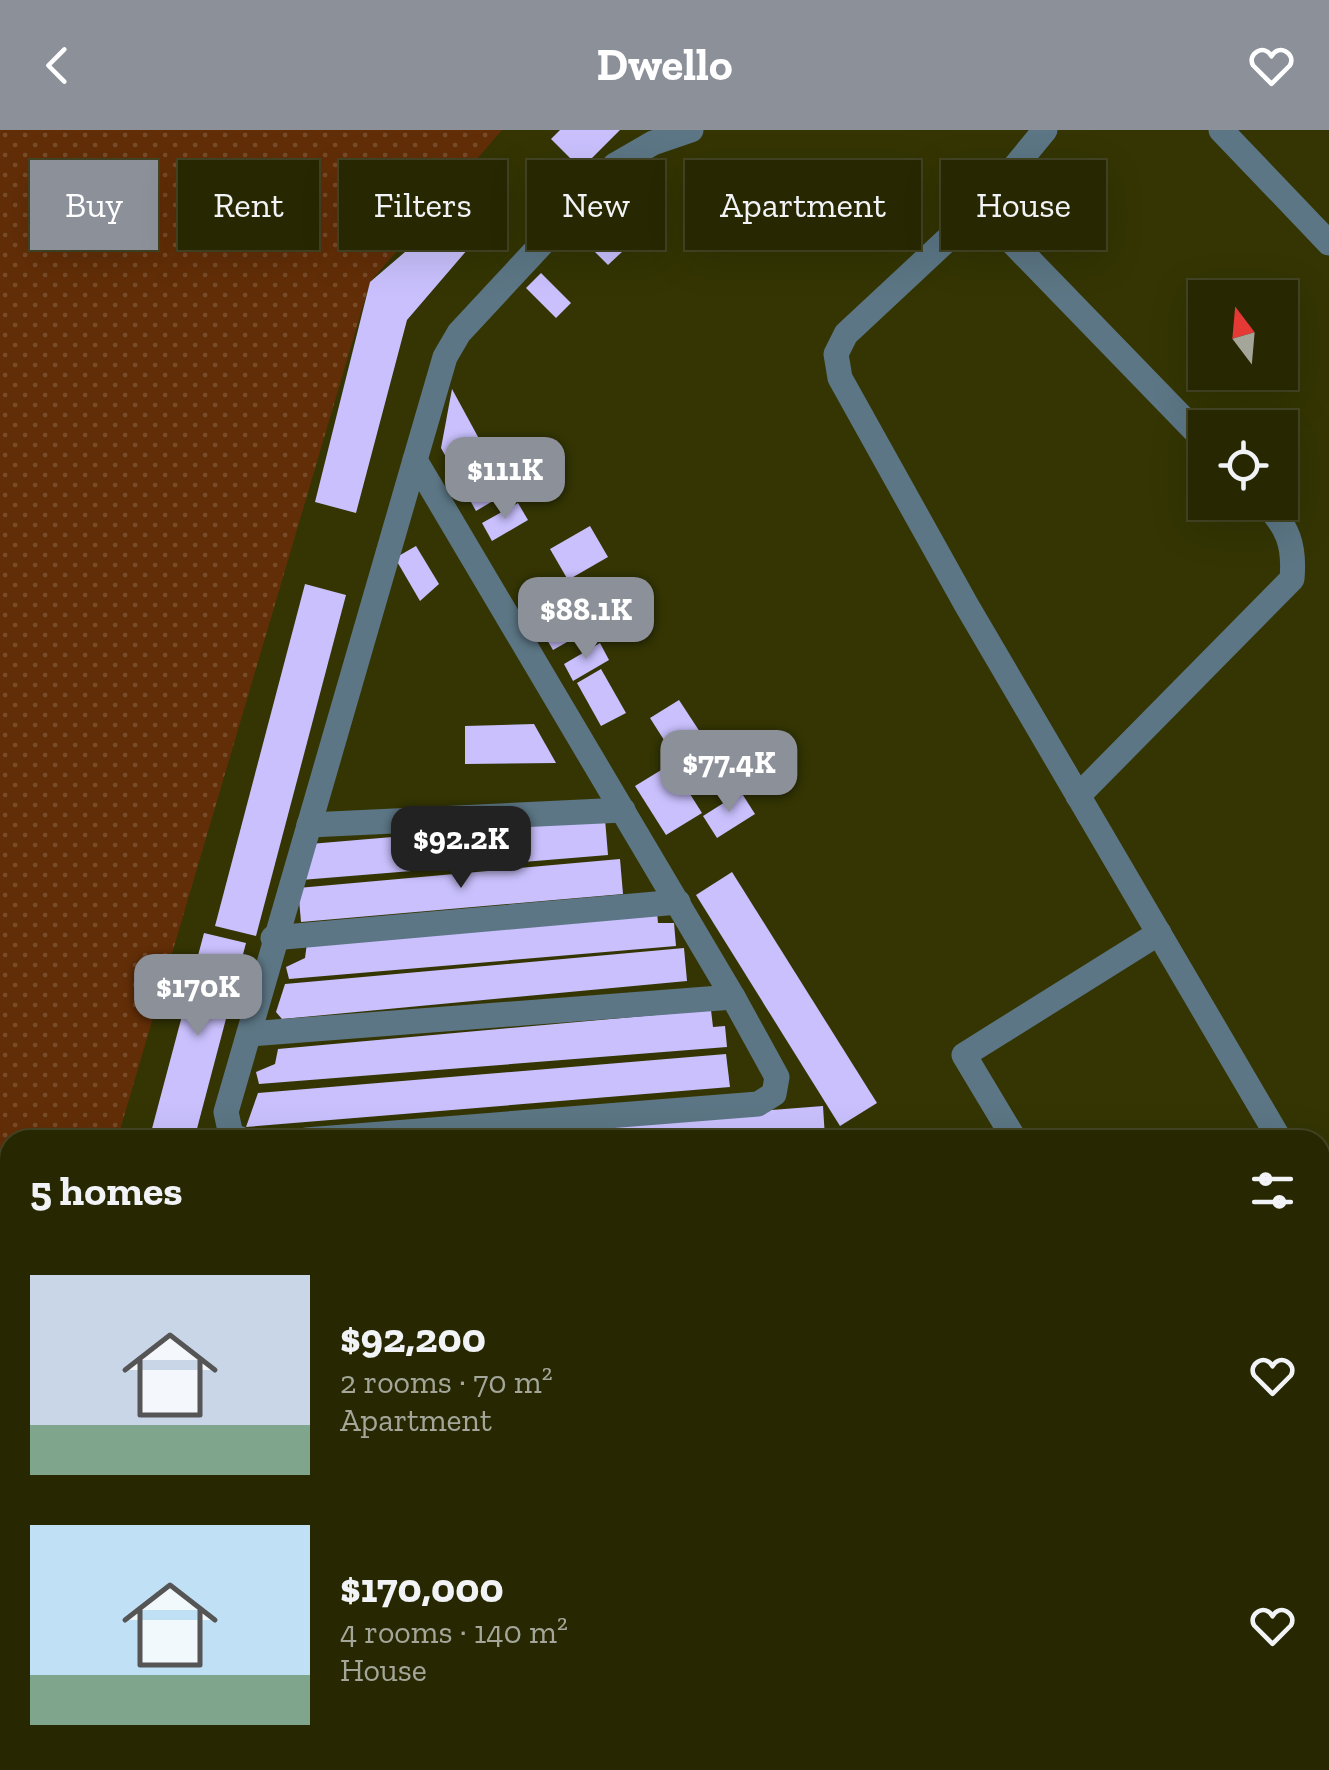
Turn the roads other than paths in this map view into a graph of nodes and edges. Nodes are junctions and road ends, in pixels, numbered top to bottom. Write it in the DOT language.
graph roads {
  1 [pos="691,130"];
  2 [pos="1045,130"];
  3 [pos="1221,130"];
  4 [pos="1021,160"];
  5 [pos="1329,243"];
  6 [pos="941,246"];
  7 [pos="1019,250"];
  8 [pos="1188,424"];
  9 [pos="415,460"];
  10 [pos="1281,520"];
  11 [pos="1078,796"];
  12 [pos="623,810"];
  13 [pos="309,825"];
  14 [pos="678,902"];
  15 [pos="1158,933"];
  16 [pos="273,938"];
  17 [pos="733,997"];
  18 [pos="249,1034"];
  19 [pos="230,1130"];
  20 [pos="432,1130"];
  21 [pos="1009,1130"];
  22 [pos="1274,1130"];
  1 -- 9 [label="street"];
  2 -- 4 [label="street"];
  3 -- 5 [label="street"];
  6 -- 11 [label="street"];
  7 -- 8 [label="street"];
  9 -- 12 [label="street"];
  9 -- 13 [label="street"];
  10 -- 11 [label="street"];
  11 -- 15 [label="street"];
  12 -- 13 [label="street"];
  12 -- 14 [label="street"];
  13 -- 16 [label="street"];
  14 -- 16 [label="street"];
  14 -- 17 [label="street"];
  15 -- 21 [label="street"];
  15 -- 22 [label="street"];
  16 -- 18 [label="street"];
  17 -- 18 [label="street"];
  17 -- 20 [label="street"];
  18 -- 19 [label="street"];
}
